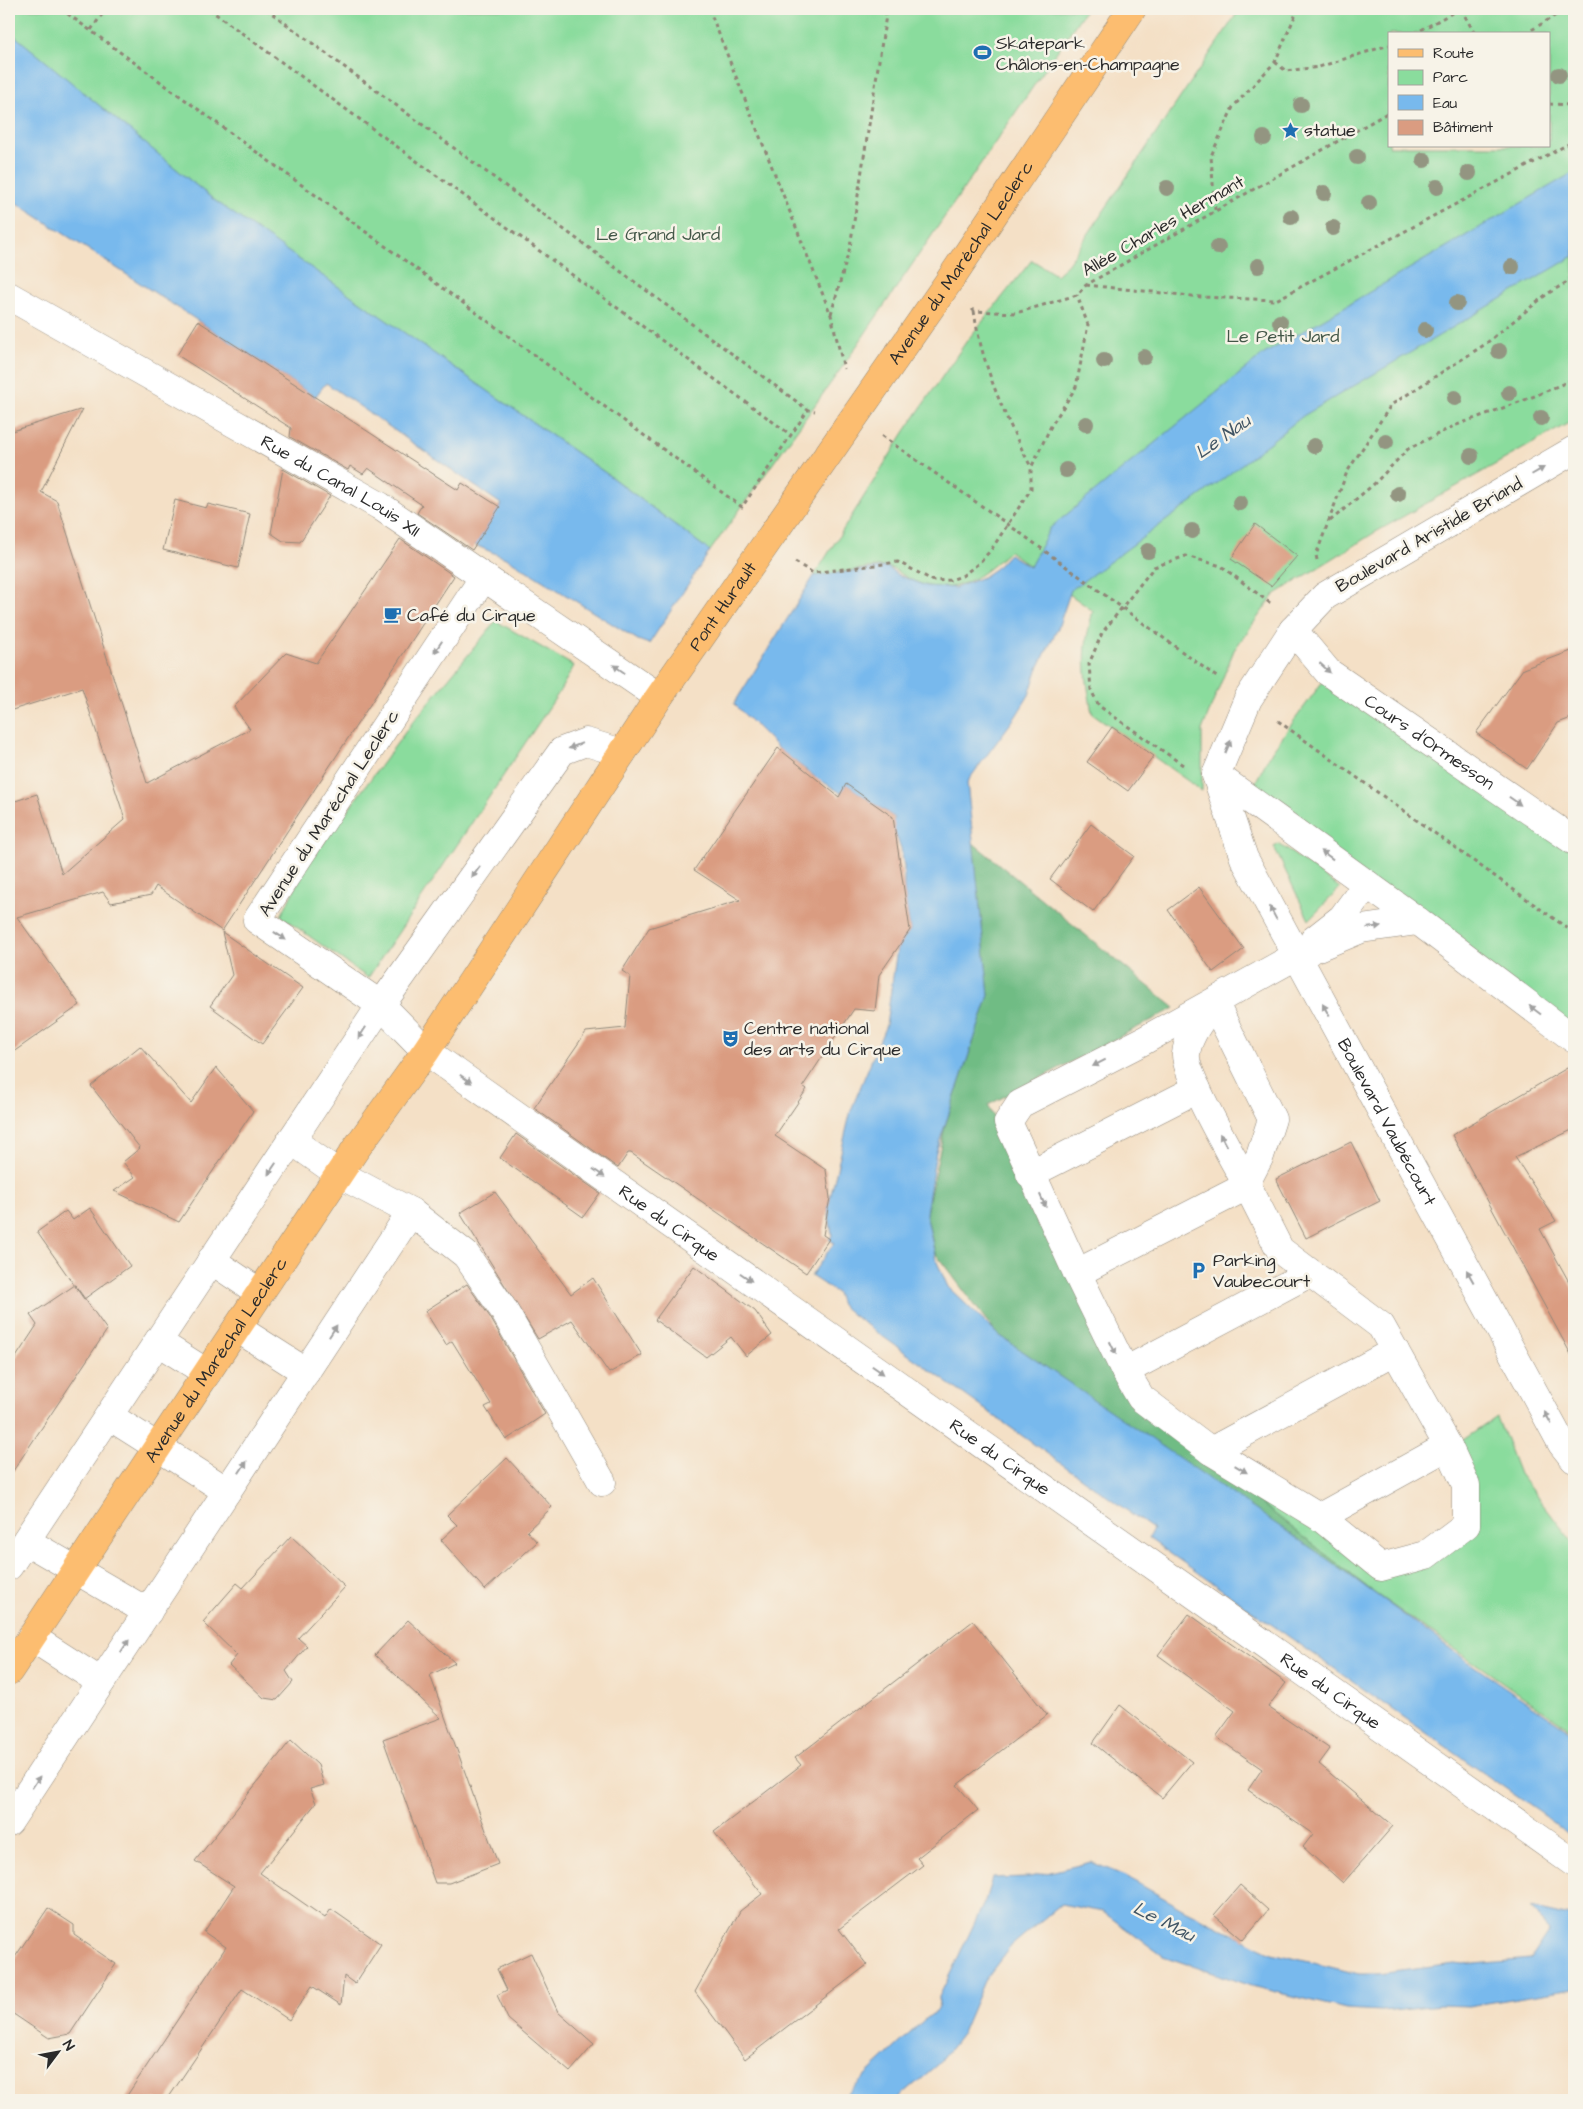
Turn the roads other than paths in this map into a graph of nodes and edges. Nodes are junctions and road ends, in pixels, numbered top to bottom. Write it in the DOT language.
graph roads {
  1 [pos="1132,9"];
  2 [pos="9,296"];
  3 [pos="1574,450"];
  4 [pos="786,514"];
  5 [pos="484,577"];
  6 [pos="1293,630"];
  7 [pos="659,697"];
  8 [pos="622,753"];
  9 [pos="1216,775"];
  10 [pos="1574,841"];
  11 [pos="1367,884"];
  12 [pos="1418,921"];
  13 [pos="1296,956"];
  14 [pos="1214,1002"];
  15 [pos="381,1005"];
  16 [pos="1574,1039"];
  17 [pos="1143,1041"];
  18 [pos="426,1050"];
  19 [pos="1195,1086"];
  20 [pos="291,1140"];
  21 [pos="339,1174"];
  22 [pos="1030,1174"];
  23 [pos="1246,1184"];
  24 [pos="411,1212"];
  25 [pos="211,1260"];
  26 [pos="1077,1273"];
  27 [pos="1310,1273"];
  28 [pos="260,1293"];
  29 [pos="237,1328"];
  30 [pos="158,1342"];
  31 [pos="1395,1352"];
  32 [pos="306,1372"];
  33 [pos="1125,1372"];
  34 [pos="207,1373"];
  35 [pos="109,1416"];
  36 [pos="1448,1446"];
  37 [pos="158,1448"];
  38 [pos="1211,1451"];
  39 [pos="1574,1459"];
  40 [pos="602,1482"];
  41 [pos="227,1491"];
  42 [pos="1320,1517"];
  43 [pos="26,1541"];
  44 [pos="9,1566"];
  45 [pos="75,1571"];
  46 [pos="148,1612"];
  47 [pos="31,1637"];
  48 [pos="9,1671"];
  49 [pos="101,1682"];
  50 [pos="9,1822"];
  51 [pos="1574,1863"];
  1 -- 4 [label="main road, Avenue du Maréchal Leclerc"];
  2 -- 5 [label="street, Rue du Canal Louis XII"];
  6 -- 3 [label="street, Boulevard Aristide Briand, one-way"];
  4 -- 7 [label="main road, Pont Hurault"];
  7 -- 5 [label="street, Rue du Canal Louis XII, one-way"];
  5 -- 15 [label="street, Avenue du Maréchal Leclerc, one-way"];
  9 -- 6 [label="street, one-way"];
  6 -- 10 [label="street, Cours d'Ormesson, one-way"];
  7 -- 8 [label="main road, Avenue du Maréchal Leclerc"];
  8 -- 15 [label="street, one-way"];
  8 -- 18 [label="main road, Avenue du Maréchal Leclerc"];
  11 -- 9 [label="street, one-way"];
  13 -- 9 [label="street, Boulevard Vaubécourt, one-way"];
  11 -- 12 [label="street"];
  11 -- 13 [label="street"];
  13 -- 12 [label="street, one-way"];
  16 -- 12 [label="street, one-way"];
  13 -- 14 [label="street"];
  39 -- 13 [label="street, Boulevard Vaubécourt, one-way"];
  14 -- 17 [label="street"];
  14 -- 19 [label="street"];
  14 -- 23 [label="street"];
  15 -- 18 [label="street, Avenue du Maréchal Leclerc"];
  15 -- 20 [label="street, one-way"];
  17 -- 19 [label="street"];
  17 -- 22 [label="street, one-way"];
  18 -- 21 [label="main road, Avenue du Maréchal Leclerc"];
  18 -- 51 [label="street, Rue du Cirque, one-way"];
  19 -- 22 [label="street"];
  23 -- 19 [label="street, one-way"];
  20 -- 21 [label="street"];
  20 -- 25 [label="street, one-way"];
  21 -- 24 [label="street"];
  21 -- 28 [label="main road, Avenue du Maréchal Leclerc"];
  22 -- 26 [label="street, one-way"];
  23 -- 26 [label="street"];
  23 -- 27 [label="street"];
  32 -- 24 [label="street, one-way"];
  24 -- 40 [label="street"];
  25 -- 28 [label="street"];
  25 -- 30 [label="street"];
  26 -- 33 [label="street, one-way"];
  27 -- 31 [label="street"];
  27 -- 33 [label="street"];
  28 -- 29 [label="main road, Avenue du Maréchal Leclerc"];
  29 -- 32 [label="street"];
  29 -- 34 [label="main road, Avenue du Maréchal Leclerc"];
  30 -- 34 [label="street"];
  30 -- 35 [label="street"];
  31 -- 36 [label="street"];
  31 -- 38 [label="street"];
  41 -- 32 [label="street, one-way"];
  33 -- 38 [label="street"];
  34 -- 37 [label="main road, Avenue du Maréchal Leclerc"];
  35 -- 37 [label="street"];
  35 -- 43 [label="street"];
  36 -- 42 [label="street"];
  36 -- 42 [label="street"];
  37 -- 41 [label="street"];
  37 -- 45 [label="main road, Avenue du Maréchal Leclerc"];
  38 -- 42 [label="street, one-way"];
  41 -- 46 [label="street"];
  43 -- 44 [label="street"];
  43 -- 45 [label="street"];
  45 -- 46 [label="street"];
  45 -- 47 [label="main road, Avenue du Maréchal Leclerc"];
  49 -- 46 [label="street, one-way"];
  47 -- 48 [label="main road, Avenue du Maréchal Leclerc"];
  47 -- 49 [label="street"];
  50 -- 49 [label="street, one-way"];
}
